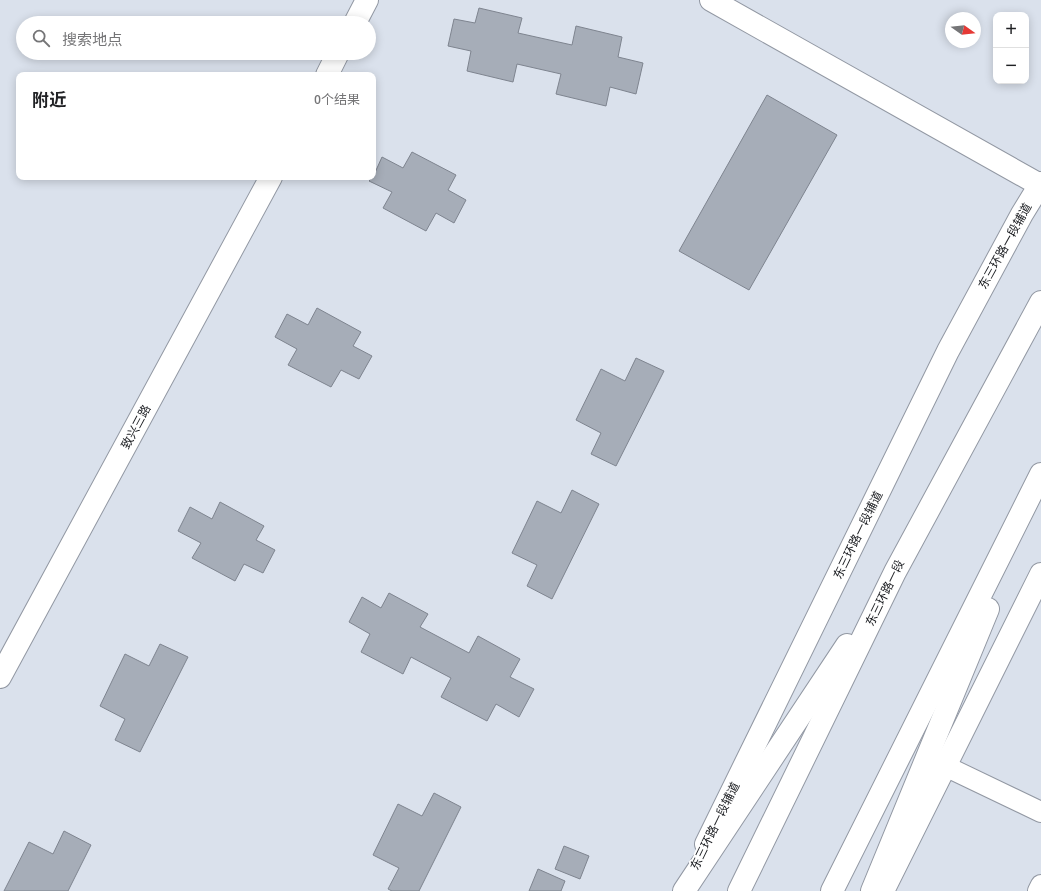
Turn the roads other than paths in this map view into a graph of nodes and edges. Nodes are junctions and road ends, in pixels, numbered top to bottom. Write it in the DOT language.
graph roads {
  1 [pos="367,0"];
  2 [pos="711,0"];
  3 [pos="359,16"];
  4 [pos="334,60"];
  5 [pos="328,72"];
  6 [pos="269,180"];
  7 [pos="1040,184"];
  8 [pos="1041,302"];
  9 [pos="1041,474"];
  10 [pos="1041,481"];
  11 [pos="895,572"];
  12 [pos="1041,574"];
  13 [pos="0,676"];
  14 [pos="945,766"];
  15 [pos="1041,812"];
  16 [pos="1041,885"];
  17 [pos="684,891"];
  18 [pos="740,891"];
  19 [pos="832,891"];
  20 [pos="872,891"];
  21 [pos="883,891"];
  22 [pos="1038,891"];
  1 -- 3 [label="main road"];
  2 -- 7 [label="main road"];
  4 -- 5 [label="main road"];
  6 -- 13 [label="main road, 致兴三路"];
  7 -- 17 [label="main road, 东三环路一段辅道"];
  8 -- 11 [label="main road, 东三环路一段"];
  9 -- 19 [label="main road"];
  10 -- 20 [label="main road"];
  11 -- 17 [label="main road"];
  11 -- 18 [label="main road, 东三环路一段"];
  12 -- 14 [label="main road"];
  14 -- 15 [label="street"];
  14 -- 21 [label="main road"];
  16 -- 22 [label="street"];
}
